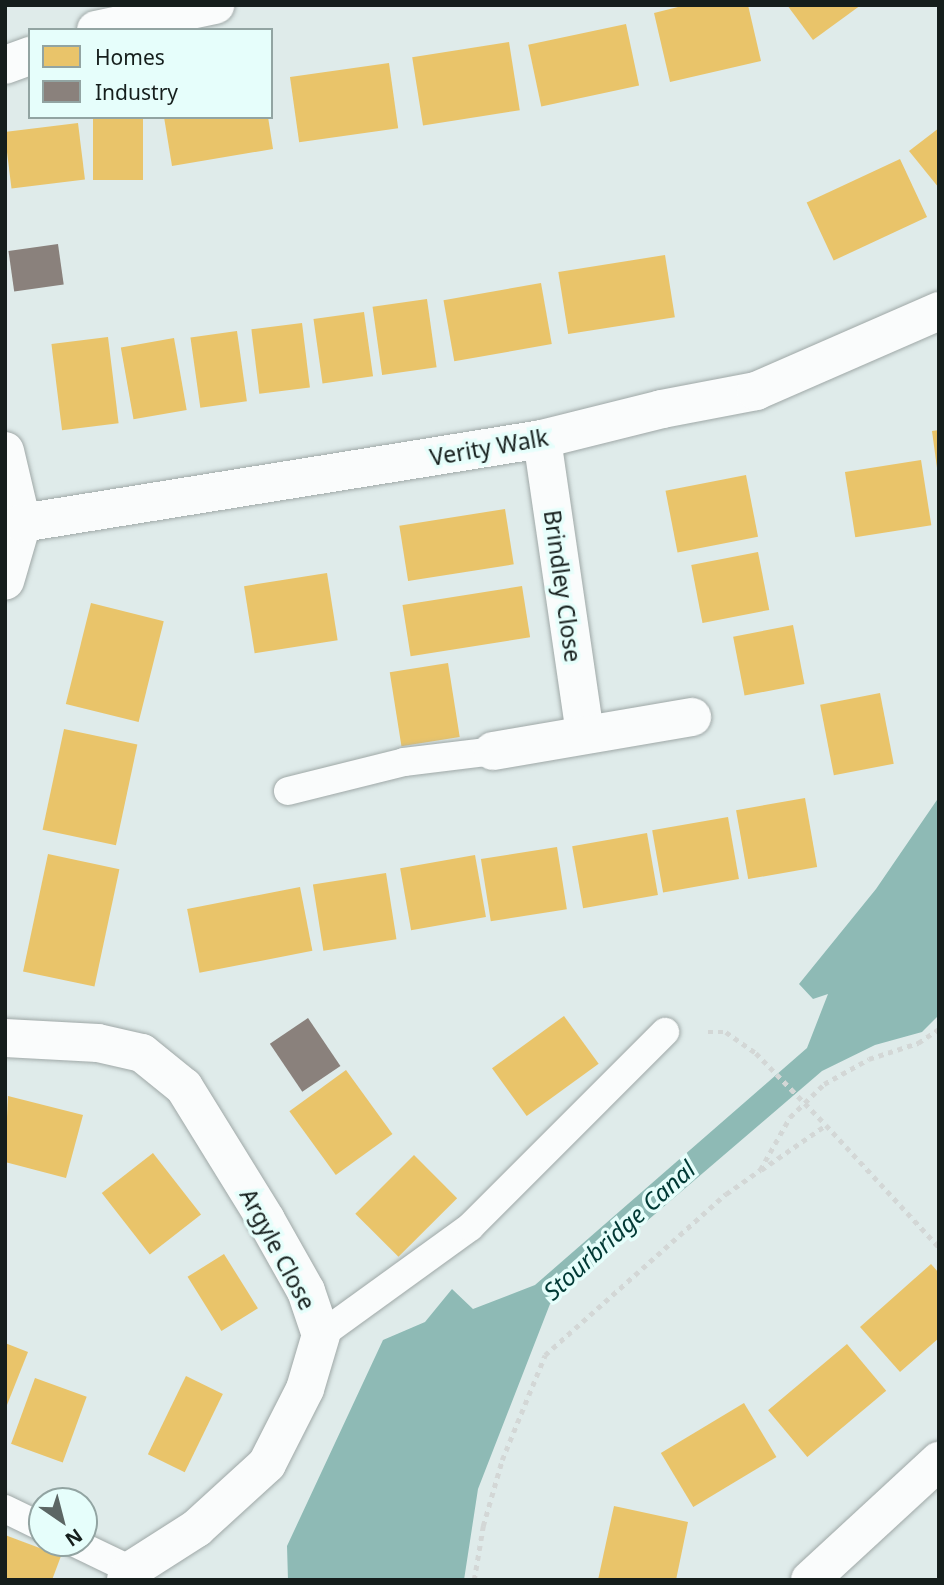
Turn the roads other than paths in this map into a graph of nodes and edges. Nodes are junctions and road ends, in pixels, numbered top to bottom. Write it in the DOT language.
graph roads {
  1 [pos="215,5"];
  2 [pos="106,28"];
  3 [pos="28,57"];
  4 [pos="5,65"];
  5 [pos="939,311"];
  6 [pos="542,439"];
  7 [pos="5,451"];
  8 [pos="22,523"];
  9 [pos="5,581"];
  10 [pos="692,717"];
  11 [pos="585,732"];
  12 [pos="493,751"];
  13 [pos="288,791"];
  14 [pos="665,1032"];
  15 [pos="5,1038"];
  16 [pos="321,1335"];
  17 [pos="939,1461"];
  18 [pos="5,1509"];
  19 [pos="28,1520"];
  20 [pos="98,1557"];
  21 [pos="128,1575"];
  22 [pos="810,1580"];
  1 -- 2 [label="street"];
  3 -- 4 [label="street"];
  5 -- 6 [label="street, Verity Walk"];
  6 -- 8 [label="street, Verity Walk"];
  6 -- 11 [label="street, Brindley Close"];
  7 -- 8 [label="street"];
  8 -- 9 [label="street"];
  10 -- 11 [label="street"];
  11 -- 12 [label="street"];
  12 -- 13 [label="lane"];
  14 -- 16 [label="lane"];
  15 -- 16 [label="street, Argyle Close"];
  16 -- 21 [label="street, Argyle Close"];
  17 -- 22 [label="street"];
  18 -- 19 [label="lane"];
  20 -- 21 [label="lane"];
}
